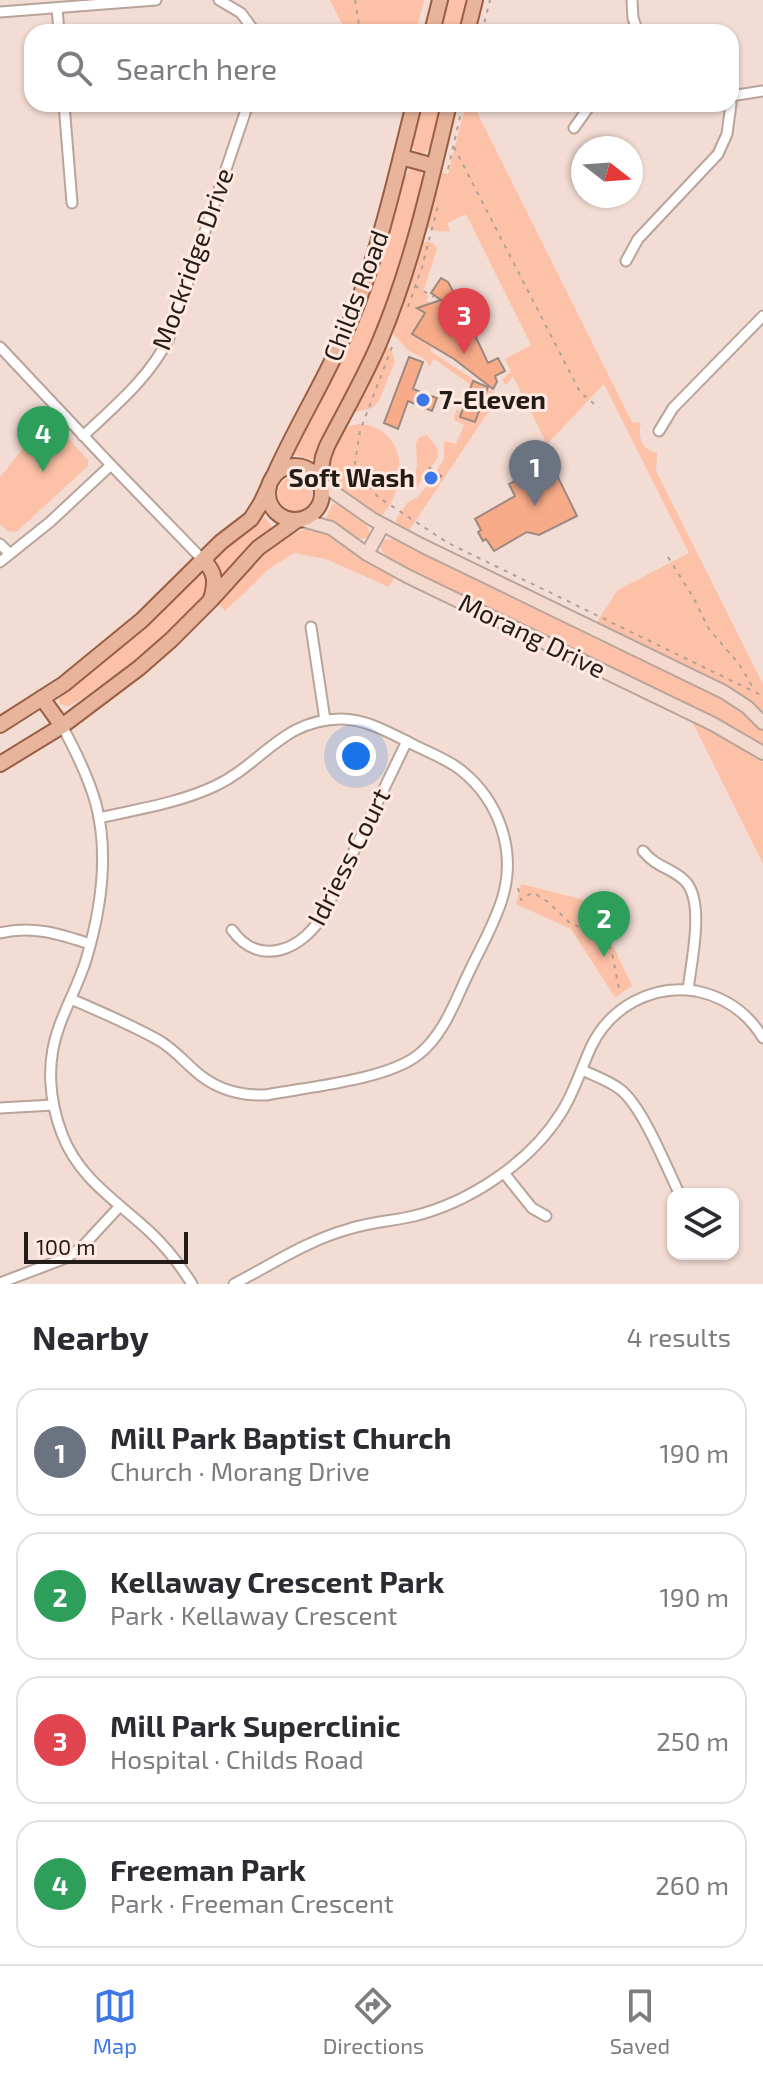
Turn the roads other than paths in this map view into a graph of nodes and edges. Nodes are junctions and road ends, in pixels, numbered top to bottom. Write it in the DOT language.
graph roads {
  1 [pos="156,0"];
  2 [pos="219,0"];
  3 [pos="440,0"];
  4 [pos="475,0"];
  5 [pos="632,0"];
  6 [pos="57,8"];
  7 [pos="0,12"];
  8 [pos="58,24"];
  9 [pos="249,24"];
  10 [pos="434,24"];
  11 [pos="469,24"];
  12 [pos="635,24"];
  13 [pos="763,91"];
  14 [pos="739,95"];
  15 [pos="65,112"];
  16 [pos="245,112"];
  17 [pos="412,112"];
  18 [pos="448,112"];
  19 [pos="585,112"];
  20 [pos="730,112"];
  21 [pos="574,128"];
  22 [pos="401,157"];
  23 [pos="441,168"];
  24 [pos="72,203"];
  25 [pos="626,261"];
  26 [pos="763,316"];
  27 [pos="0,347"];
  28 [pos="659,431"];
  29 [pos="83,436"];
  30 [pos="111,465"];
  31 [pos="319,481"];
  32 [pos="271,482"];
  33 [pos="299,520"];
  34 [pos="383,525"];
  35 [pos="0,544"];
  36 [pos="10,554"];
  37 [pos="367,554"];
  38 [pos="203,560"];
  39 [pos="0,562"];
  40 [pos="211,600"];
  41 [pos="311,627"];
  42 [pos="39,700"];
  43 [pos="325,720"];
  44 [pos="763,723"];
  45 [pos="0,725"];
  46 [pos="58,728"];
  47 [pos="407,741"];
  48 [pos="763,753"];
  49 [pos="0,764"];
  50 [pos="99,818"];
  51 [pos="643,851"];
  52 [pos="232,930"];
  53 [pos="0,933"];
  54 [pos="90,944"];
  55 [pos="688,990"];
  56 [pos="71,999"];
  57 [pos="763,1038"];
  58 [pos="582,1070"];
  59 [pos="53,1105"];
  60 [pos="0,1108"];
  61 [pos="504,1173"];
  62 [pos="676,1188"];
  63 [pos="119,1207"];
  64 [pos="546,1216"];
  65 [pos="0,1283"];
  66 [pos="192,1284"];
  67 [pos="234,1284"];
  1 -- 6 [label="street"];
  2 -- 9 [label="street"];
  3 -- 10 [label="main road"];
  4 -- 11 [label="main road"];
  5 -- 12 [label="street"];
  6 -- 7 [label="street"];
  6 -- 8 [label="street"];
  13 -- 14 [label="street"];
  15 -- 24 [label="street"];
  16 -- 29 [label="street, Mockridge Drive"];
  17 -- 22 [label="main road, Childs Road"];
  18 -- 23 [label="main road, Childs Road"];
  19 -- 21 [label="street"];
  20 -- 25 [label="street"];
  22 -- 23 [label="main road"];
  22 -- 32 [label="main road, Childs Road"];
  23 -- 31 [label="main road, Childs Road"];
  26 -- 28 [label="street"];
  27 -- 29 [label="street"];
  29 -- 30 [label="street"];
  30 -- 36 [label="street"];
  30 -- 38 [label="street"];
  31 -- 32 [label="main road"];
  31 -- 33 [label="main road"];
  31 -- 34 [label="main road, Morang Drive"];
  32 -- 33 [label="main road"];
  32 -- 38 [label="main road, Childs Road"];
  33 -- 37 [label="main road, Morang Drive"];
  33 -- 40 [label="main road"];
  34 -- 37 [label="main road"];
  34 -- 44 [label="main road, Morang Drive"];
  35 -- 36 [label="street"];
  36 -- 39 [label="street"];
  37 -- 48 [label="main road, Morang Drive"];
  38 -- 40 [label="main road"];
  38 -- 42 [label="main road, Childs Road"];
  40 -- 46 [label="main road"];
  41 -- 43 [label="street"];
  42 -- 45 [label="main road, Childs Road"];
  42 -- 46 [label="main road"];
  43 -- 47 [label="street"];
  43 -- 50 [label="street"];
  46 -- 49 [label="main road"];
  46 -- 50 [label="street"];
  47 -- 52 [label="street, Idriess Court"];
  47 -- 56 [label="street"];
  50 -- 54 [label="street"];
  51 -- 55 [label="street"];
  53 -- 54 [label="street"];
  54 -- 56 [label="street"];
  55 -- 57 [label="street"];
  55 -- 58 [label="street"];
  56 -- 59 [label="street"];
  58 -- 61 [label="street"];
  58 -- 62 [label="street"];
  59 -- 60 [label="street"];
  59 -- 63 [label="street"];
  61 -- 64 [label="street"];
  61 -- 67 [label="street"];
  63 -- 65 [label="street"];
  63 -- 66 [label="street"];
}
